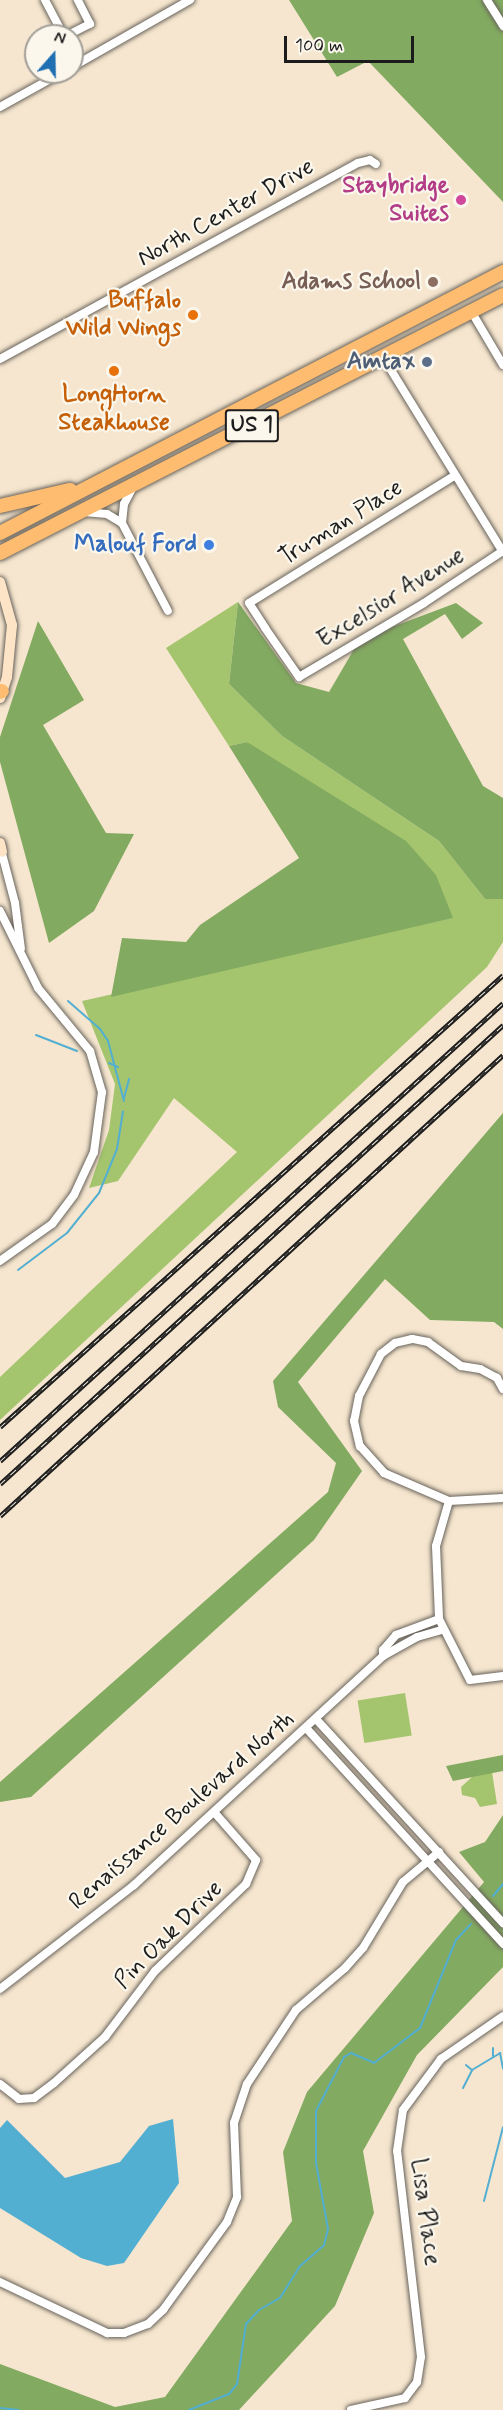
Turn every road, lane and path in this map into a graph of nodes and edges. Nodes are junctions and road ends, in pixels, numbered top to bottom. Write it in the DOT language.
graph roads {
  1 [pos="45,0"];
  2 [pos="78,0"];
  3 [pos="190,0"];
  4 [pos="487,0"];
  5 [pos="58,24"];
  6 [pos="503,26"];
  7 [pos="84,27"];
  8 [pos="84,60"];
  9 [pos="41,84"];
  10 [pos="0,107"];
  11 [pos="376,164"];
  12 [pos="503,272"];
  13 [pos="503,295"];
  14 [pos="471,311"];
  15 [pos="383,357"];
  16 [pos="0,359"];
  17 [pos="503,365"];
  18 [pos="454,476"];
  19 [pos="101,481"];
  20 [pos="135,483"];
  21 [pos="0,506"];
  22 [pos="77,512"];
  23 [pos="122,523"];
  24 [pos="0,534"];
  25 [pos="503,551"];
  26 [pos="0,553"];
  27 [pos="0,582"];
  28 [pos="168,611"];
  29 [pos="9,644"];
  30 [pos="0,663"];
  31 [pos="299,676"];
  32 [pos="1,694"];
  33 [pos="1,847"];
  34 [pos="0,911"];
  35 [pos="22,957"];
  36 [pos="0,1261"];
  37 [pos="503,1389"];
  38 [pos="503,1498"];
  39 [pos="450,1501"];
  40 [pos="439,1619"];
  41 [pos="442,1630"];
  42 [pos="383,1656"];
  43 [pos="503,1677"];
  44 [pos="316,1719"];
  45 [pos="307,1729"];
  46 [pos="214,1813"];
  47 [pos="439,1852"];
  48 [pos="428,1861"];
  49 [pos="503,1923"];
  50 [pos="503,1944"];
  51 [pos="0,1989"];
  52 [pos="503,2016"];
  53 [pos="0,2084"];
  54 [pos="0,2282"];
  55 [pos="351,2410"];
  1 -- 5 [label="street"];
  2 -- 7 [label="street"];
  3 -- 8 [label="street"];
  4 -- 6 [label="street"];
  9 -- 10 [label="street"];
  11 -- 16 [label="street, North Center Drive"];
  12 -- 19 [label="highway, US 1"];
  13 -- 14 [label="highway, US 1"];
  14 -- 15 [label="highway, US 1"];
  14 -- 17 [label="street"];
  15 -- 18 [label="street"];
  15 -- 20 [label="highway, US 1"];
  18 -- 25 [label="street"];
  18 -- 31 [label="street, Truman Place"];
  19 -- 21 [label="highway"];
  19 -- 24 [label="highway, US 1"];
  20 -- 22 [label="highway, US 1"];
  20 -- 23 [label="street"];
  22 -- 23 [label="street"];
  22 -- 26 [label="highway, US 1"];
  23 -- 28 [label="street"];
  25 -- 31 [label="street, Excelsior Avenue"];
  27 -- 29 [label="street"];
  29 -- 30 [label="street"];
  29 -- 32 [label="street"];
  33 -- 35 [label="street"];
  34 -- 35 [label="street"];
  35 -- 36 [label="street"];
  37 -- 39 [label="street"];
  38 -- 39 [label="street"];
  39 -- 40 [label="street"];
  40 -- 41 [label="street"];
  40 -- 42 [label="street, Renaissance Boulevard North"];
  41 -- 42 [label="street, Renaissance Boulevard North"];
  41 -- 43 [label="street"];
  42 -- 44 [label="street, Renaissance Boulevard North"];
  44 -- 45 [label="street, Renaissance Boulevard North"];
  44 -- 47 [label="street"];
  45 -- 46 [label="street, Renaissance Boulevard North"];
  45 -- 48 [label="street"];
  46 -- 51 [label="street, Renaissance Boulevard North"];
  46 -- 53 [label="street, Pin Oak Drive"];
  47 -- 48 [label="street"];
  47 -- 49 [label="street"];
  48 -- 50 [label="street"];
  48 -- 54 [label="street"];
  52 -- 55 [label="street, Lisa Place"];
}
